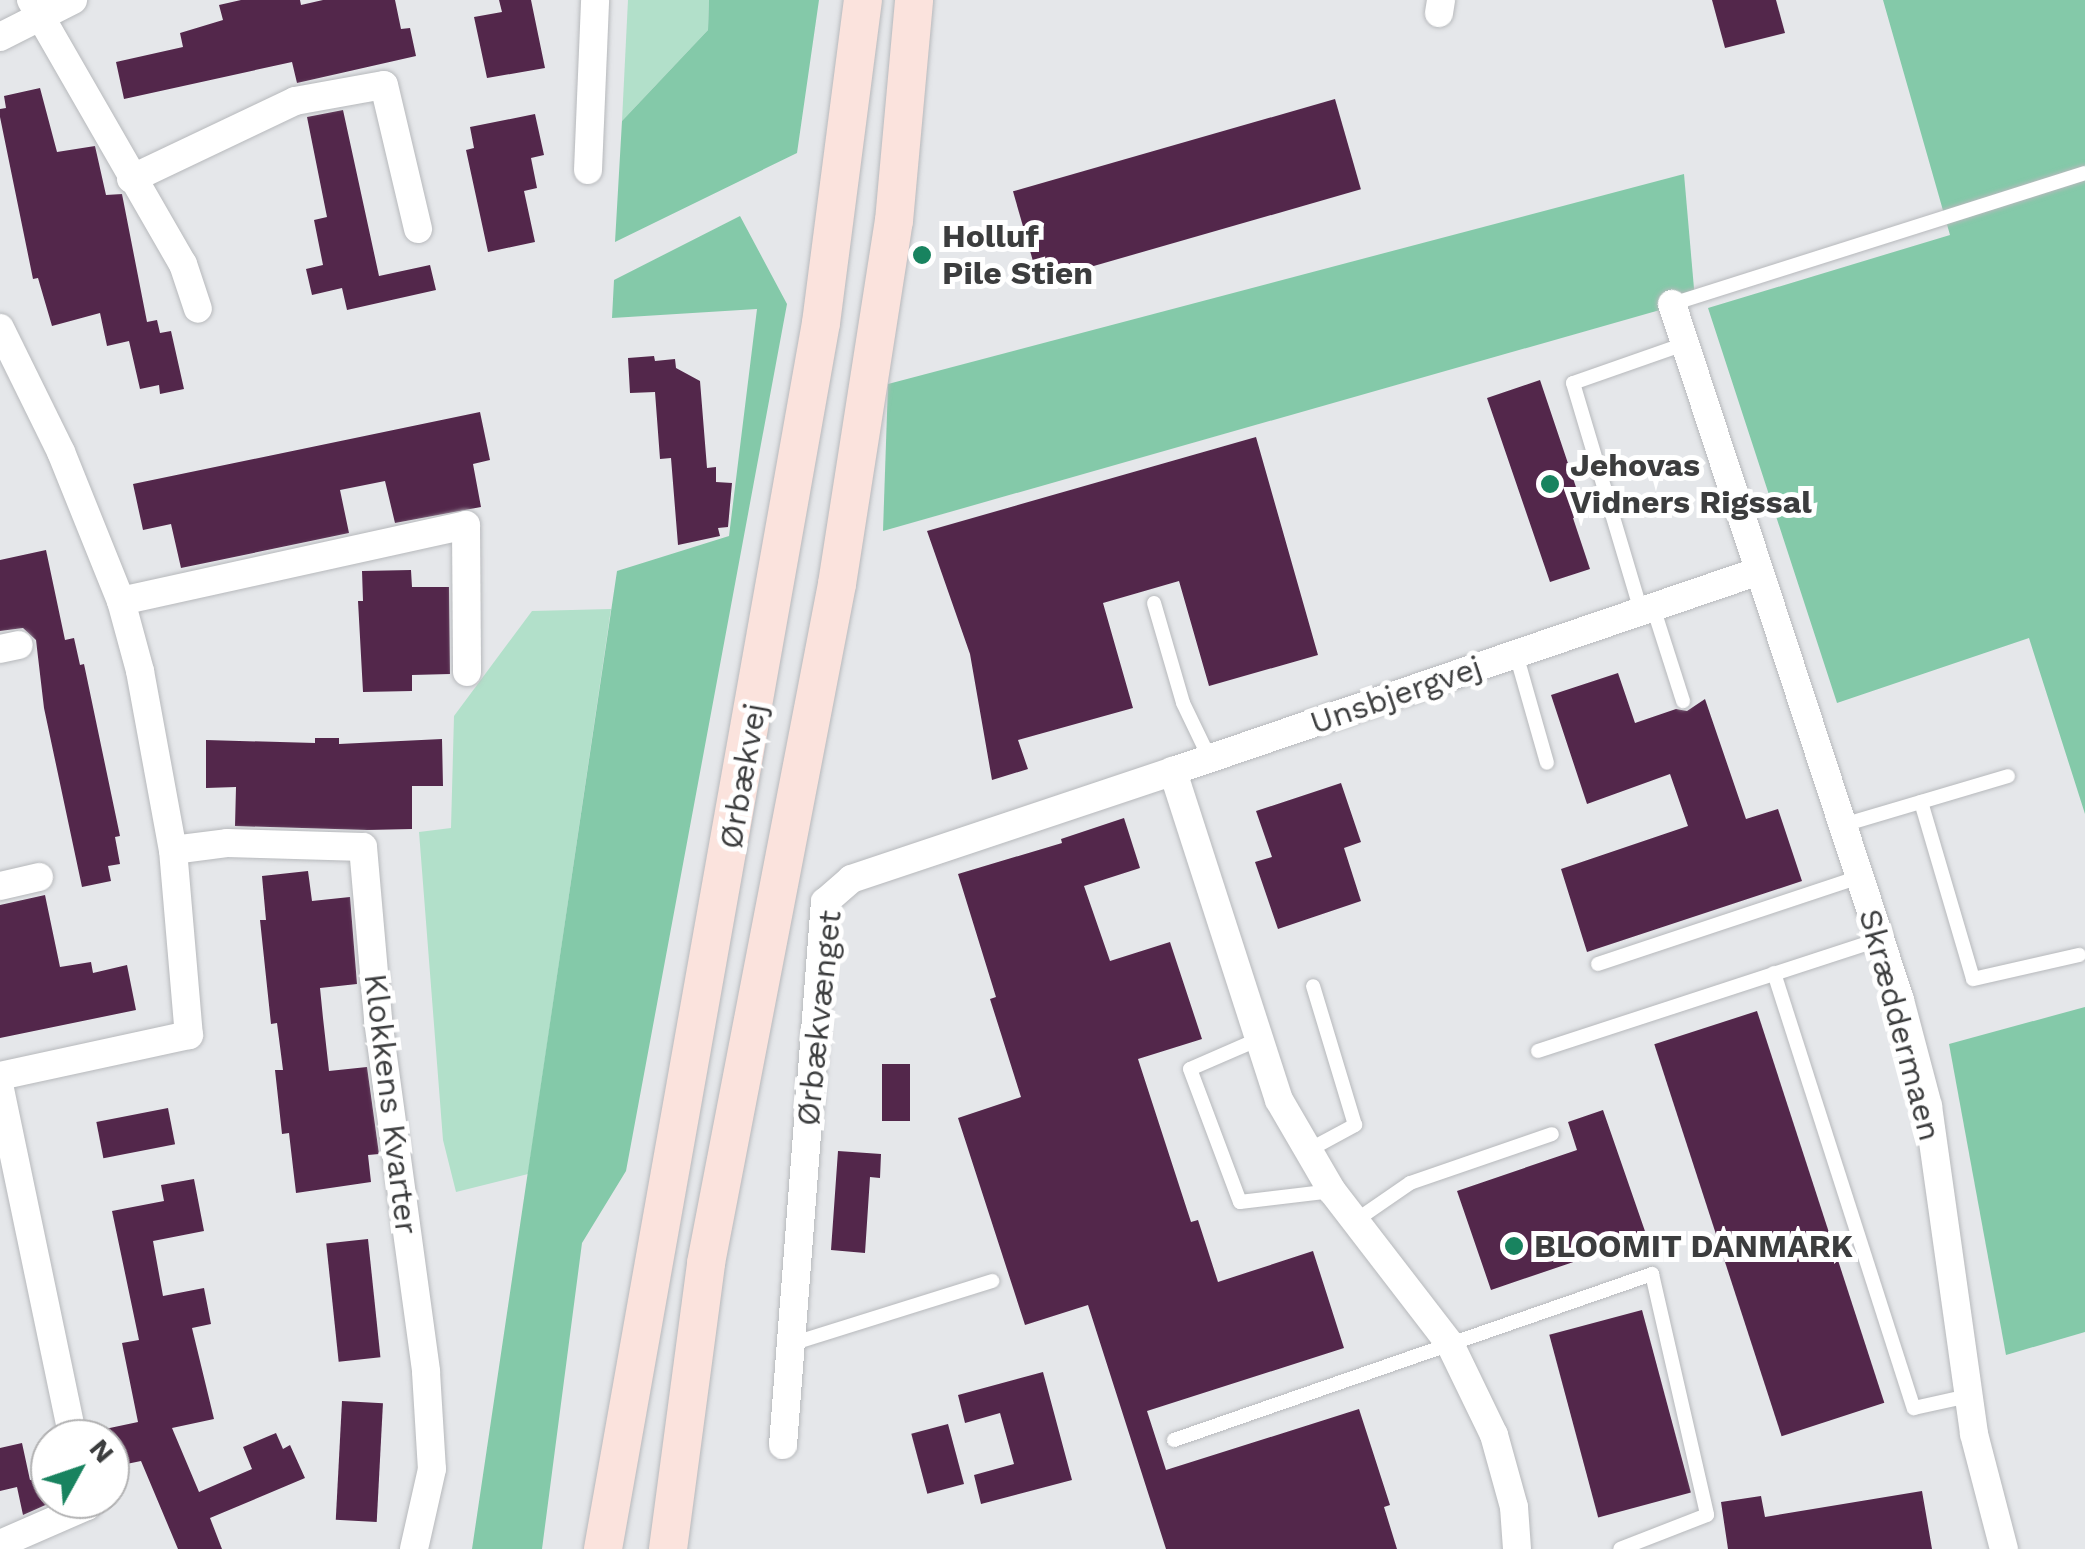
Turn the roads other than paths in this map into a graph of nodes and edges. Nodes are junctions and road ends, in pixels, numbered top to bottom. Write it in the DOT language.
graph roads {
  1 [pos="73,0"];
  2 [pos="595,0"];
  3 [pos="863,0"];
  4 [pos="914,0"];
  5 [pos="35,7"];
  6 [pos="0,37"];
  7 [pos="588,170"];
  8 [pos="2085,172"];
  9 [pos="131,178"];
  10 [pos="418,229"];
  11 [pos="1672,304"];
  12 [pos="198,310"];
  13 [pos="0,328"];
  14 [pos="1687,343"];
  15 [pos="1758,571"];
  16 [pos="121,601"];
  17 [pos="1154,603"];
  18 [pos="1647,609"];
  19 [pos="1516,654"];
  20 [pos="466,672"];
  21 [pos="1683,701"];
  22 [pos="1210,759"];
  23 [pos="1547,762"];
  24 [pos="1173,771"];
  25 [pos="2008,776"];
  26 [pos="1920,802"];
  27 [pos="1842,825"];
  28 [pos="172,850"];
  29 [pos="1860,877"];
  30 [pos="39,878"];
  31 [pos="0,886"];
  32 [pos="1880,939"];
  33 [pos="2080,955"];
  34 [pos="1598,964"];
  35 [pos="1774,974"];
  36 [pos="1313,986"];
  37 [pos="1259,1039"];
  38 [pos="1538,1050"];
  39 [pos="0,1076"];
  40 [pos="0,1089"];
  41 [pos="1552,1134"];
  42 [pos="1307,1150"];
  43 [pos="1332,1191"];
  44 [pos="1355,1221"];
  45 [pos="992,1281"];
  46 [pos="1450,1344"];
  47 [pos="790,1345"];
  48 [pos="635,1355"];
  49 [pos="1968,1396"];
  50 [pos="68,1419"];
  51 [pos="1174,1440"];
  52 [pos="783,1445"];
  53 [pos="57,1519"];
  54 [pos="0,1544"];
  55 [pos="414,1549"];
  56 [pos="603,1549"];
  57 [pos="629,1549"];
  58 [pos="668,1549"];
  59 [pos="1517,1549"];
  60 [pos="1620,1549"];
  61 [pos="2004,1549"];
  1 -- 5 [label="street"];
  2 -- 7 [label="street"];
  3 -- 48 [label="main road, Ørbækvej"];
  4 -- 58 [label="main road, Ørbækvej"];
  5 -- 6 [label="street"];
  5 -- 9 [label="street"];
  8 -- 11 [label="lane"];
  9 -- 10 [label="street"];
  9 -- 12 [label="street"];
  11 -- 14 [label="street"];
  13 -- 16 [label="street"];
  14 -- 15 [label="street"];
  14 -- 18 [label="lane"];
  15 -- 18 [label="street, Unsbjergvej"];
  15 -- 27 [label="street, Skræddermaen"];
  16 -- 20 [label="street"];
  16 -- 28 [label="street"];
  17 -- 22 [label="lane"];
  18 -- 19 [label="street, Unsbjergvej"];
  18 -- 21 [label="lane"];
  19 -- 22 [label="street, Unsbjergvej"];
  19 -- 23 [label="lane"];
  22 -- 24 [label="street, Unsbjergvej"];
  24 -- 37 [label="street"];
  24 -- 47 [label="street, Ørbækvænget"];
  25 -- 26 [label="lane"];
  26 -- 27 [label="lane"];
  26 -- 33 [label="lane"];
  27 -- 29 [label="street, Skræddermaen"];
  28 -- 39 [label="street"];
  28 -- 55 [label="street, Klokkens Kvarter"];
  29 -- 32 [label="street, Skræddermaen"];
  29 -- 34 [label="lane"];
  30 -- 31 [label="street"];
  32 -- 35 [label="lane"];
  32 -- 49 [label="street, Skræddermaen"];
  35 -- 38 [label="lane"];
  35 -- 49 [label="lane"];
  36 -- 42 [label="lane"];
  37 -- 42 [label="street"];
  37 -- 43 [label="lane"];
  40 -- 50 [label="street"];
  41 -- 44 [label="lane"];
  42 -- 43 [label="street"];
  43 -- 44 [label="street"];
  44 -- 46 [label="street"];
  45 -- 47 [label="lane"];
  46 -- 51 [label="lane"];
  46 -- 59 [label="street"];
  46 -- 60 [label="lane"];
  47 -- 52 [label="street, Ørbækvænget"];
  48 -- 56 [label="main road, Ørbækvej"];
  48 -- 57 [label="main road"];
  49 -- 61 [label="street, Skræddermaen"];
  53 -- 54 [label="street"];
}
